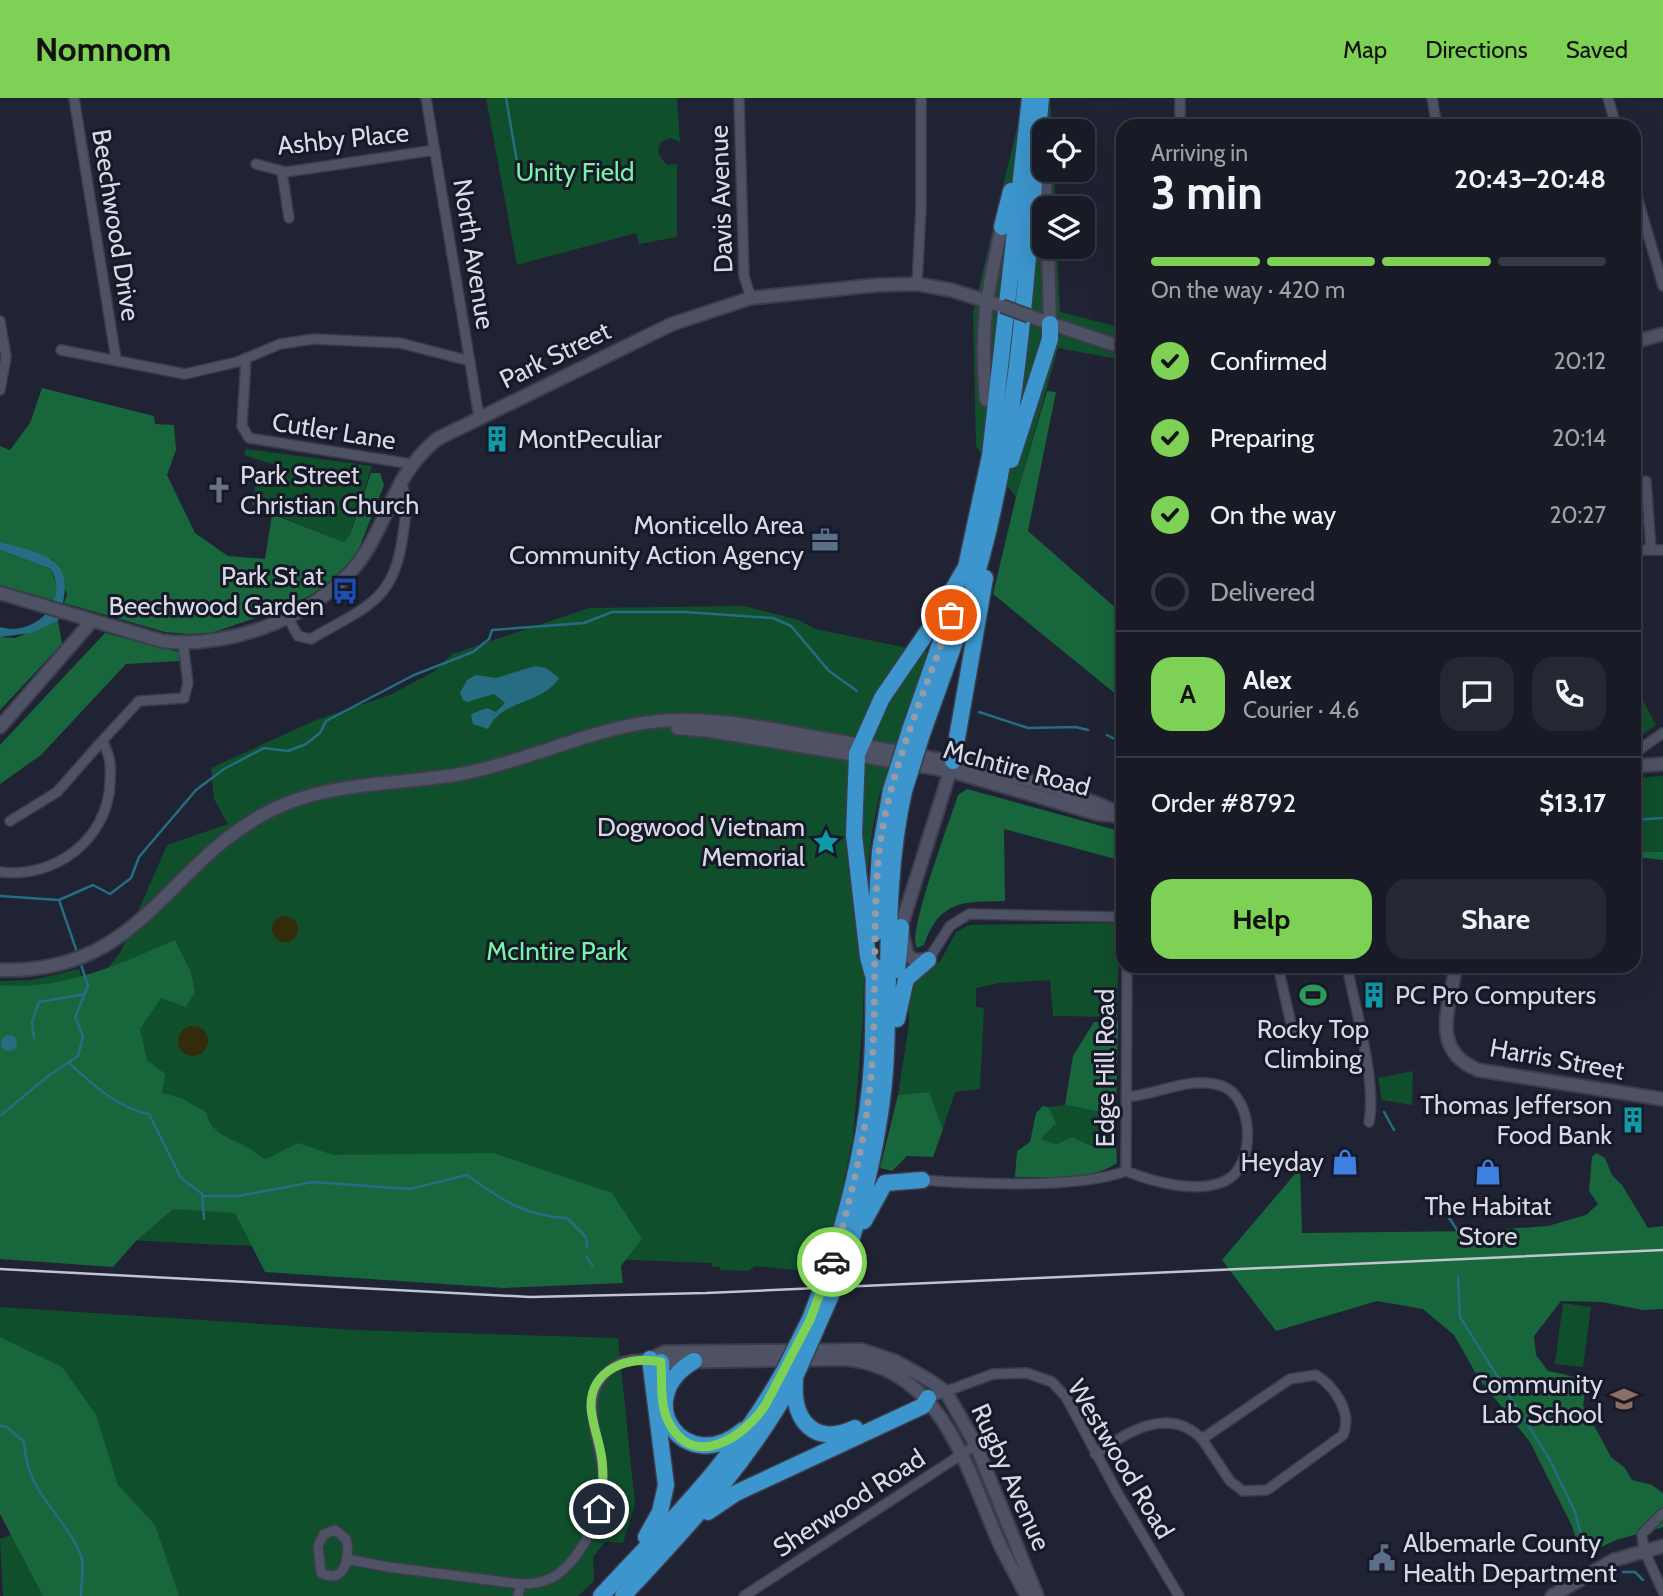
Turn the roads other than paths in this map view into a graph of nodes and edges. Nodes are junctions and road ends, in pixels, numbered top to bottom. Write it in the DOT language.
graph roads {
  1 [pos="74,98"];
  2 [pos="426,98"];
  3 [pos="739,98"];
  4 [pos="921,98"];
  5 [pos="1180,98"];
  6 [pos="1432,98"];
  7 [pos="1608,98"];
  8 [pos="1037,99"];
  9 [pos="1039,119"];
  10 [pos="1180,119"];
  11 [pos="1436,119"];
  12 [pos="1614,119"];
  13 [pos="1027,124"];
  14 [pos="435,150"];
  15 [pos="256,164"];
  16 [pos="282,172"];
  17 [pos="1641,210"];
  18 [pos="289,218"];
  19 [pos="1002,227"];
  20 [pos="1048,259"];
  21 [pos="917,284"];
  22 [pos="1663,286"];
  23 [pos="751,298"];
  24 [pos="986,300"];
  25 [pos="0,321"];
  26 [pos="1050,324"];
  27 [pos="1663,334"];
  28 [pos="1641,340"];
  29 [pos="1116,345"];
  30 [pos="61,349"];
  31 [pos="246,358"];
  32 [pos="116,359"];
  33 [pos="470,361"];
  34 [pos="0,390"];
  35 [pos="986,400"];
  36 [pos="479,417"];
  37 [pos="990,456"];
  38 [pos="411,464"];
  39 [pos="400,480"];
  40 [pos="1646,481"];
  41 [pos="994,506"];
  42 [pos="989,530"];
  43 [pos="1641,550"];
  44 [pos="1651,550"];
  45 [pos="1663,550"];
  46 [pos="966,567"];
  47 [pos="0,593"];
  48 [pos="287,616"];
  49 [pos="91,621"];
  50 [pos="183,643"];
  51 [pos="0,727"];
  52 [pos="916,732"];
  53 [pos="1663,733"];
  54 [pos="102,741"];
  55 [pos="1641,748"];
  56 [pos="859,750"];
  57 [pos="1663,764"];
  58 [pos="952,766"];
  59 [pos="1641,766"];
  60 [pos="897,790"];
  61 [pos="1116,813"];
  62 [pos="10,821"];
  63 [pos="0,872"];
  64 [pos="1116,918"];
  65 [pos="901,927"];
  66 [pos="928,960"];
  67 [pos="0,970"];
  68 [pos="880,973"];
  69 [pos="1127,973"];
  70 [pos="1280,973"];
  71 [pos="1348,973"];
  72 [pos="1455,973"];
  73 [pos="897,1019"];
  74 [pos="1293,1033"];
  75 [pos="1126,1097"];
  76 [pos="1663,1099"];
  77 [pos="881,1114"];
  78 [pos="1369,1122"];
  79 [pos="1126,1171"];
  80 [pos="922,1180"];
  81 [pos="849,1248"];
  82 [pos="837,1267"];
  83 [pos="655,1361"];
  84 [pos="694,1361"];
  85 [pos="789,1375"];
  86 [pos="946,1392"];
  87 [pos="928,1398"];
  88 [pos="664,1404"];
  89 [pos="758,1416"];
  90 [pos="1202,1439"];
  91 [pos="976,1445"];
  92 [pos="1095,1454"];
  93 [pos="962,1455"];
  94 [pos="1663,1513"];
  95 [pos="686,1528"];
  96 [pos="1663,1546"];
  97 [pos="1644,1550"];
  98 [pos="347,1559"];
  99 [pos="521,1584"];
  100 [pos="758,1586"];
  101 [pos="1663,1592"];
  102 [pos="518,1596"];
  103 [pos="601,1596"];
  104 [pos="623,1596"];
  105 [pos="744,1596"];
  106 [pos="762,1596"];
  107 [pos="1027,1596"];
  108 [pos="1037,1596"];
  109 [pos="1179,1596"];
  110 [pos="1552,1596"];
  1 -- 32 [label="street, Beechwood Drive"];
  2 -- 14 [label="street, North Avenue"];
  3 -- 23 [label="street, Davis Avenue"];
  4 -- 21 [label="street"];
  5 -- 10 [label="street"];
  6 -- 11 [label="street"];
  7 -- 12 [label="street"];
  8 -- 9 [label="highway"];
  8 -- 13 [label="highway"];
  8 -- 41 [label="highway"];
  13 -- 19 [label="highway"];
  13 -- 37 [label="highway"];
  14 -- 16 [label="street, Ashby Place"];
  14 -- 33 [label="street, North Avenue"];
  15 -- 16 [label="street, Ashby Place"];
  16 -- 18 [label="street"];
  17 -- 22 [label="street"];
  19 -- 24 [label="street"];
  20 -- 26 [label="street"];
  21 -- 23 [label="street, Park Street"];
  21 -- 24 [label="street, Park Street"];
  23 -- 36 [label="street, Park Street"];
  24 -- 26 [label="street, Park Street, bridge"];
  24 -- 35 [label="street"];
  25 -- 34 [label="street"];
  26 -- 29 [label="street, Park Street"];
  26 -- 41 [label="highway"];
  27 -- 28 [label="street"];
  30 -- 32 [label="street"];
  31 -- 32 [label="street"];
  31 -- 33 [label="street"];
  31 -- 38 [label="street, Cutler Lane"];
  33 -- 36 [label="street, North Avenue"];
  35 -- 37 [label="highway"];
  36 -- 38 [label="street, Park Street"];
  37 -- 46 [label="highway"];
  38 -- 39 [label="street, Park Street"];
  39 -- 48 [label="street, Park Street"];
  39 -- 48 [label="street"];
  40 -- 44 [label="street"];
  41 -- 42 [label="highway"];
  42 -- 52 [label="highway"];
  42 -- 58 [label="highway"];
  43 -- 44 [label="street"];
  44 -- 45 [label="street"];
  46 -- 52 [label="highway"];
  46 -- 56 [label="highway"];
  47 -- 49 [label="street, Park Street"];
  48 -- 50 [label="street, Park Street"];
  49 -- 50 [label="street, Park Street"];
  49 -- 51 [label="street"];
  50 -- 54 [label="street"];
  52 -- 60 [label="highway, bridge"];
  53 -- 55 [label="street"];
  54 -- 62 [label="street"];
  54 -- 63 [label="street"];
  56 -- 58 [label="street"];
  56 -- 67 [label="street"];
  56 -- 68 [label="highway"];
  57 -- 59 [label="street"];
  58 -- 61 [label="street"];
  58 -- 65 [label="street"];
  60 -- 68 [label="highway"];
  60 -- 68 [label="highway"];
  64 -- 66 [label="street"];
  65 -- 66 [label="street"];
  65 -- 73 [label="highway"];
  66 -- 73 [label="highway"];
  68 -- 77 [label="highway"];
  68 -- 82 [label="highway"];
  69 -- 75 [label="street, Edge Hill Road"];
  70 -- 74 [label="street"];
  71 -- 78 [label="street"];
  72 -- 76 [label="street, Harris Street"];
  73 -- 77 [label="highway"];
  75 -- 79 [label="street, Edge Hill Road"];
  75 -- 79 [label="street"];
  77 -- 81 [label="highway"];
  79 -- 80 [label="street"];
  80 -- 81 [label="highway"];
  81 -- 82 [label="highway"];
  82 -- 85 [label="highway, bridge"];
  82 -- 85 [label="highway, bridge"];
  83 -- 84 [label="street, Rugby Avenue"];
  83 -- 86 [label="street, Rugby Avenue"];
  83 -- 88 [label="highway"];
  83 -- 99 [label="street"];
  83 -- 103 [label="highway"];
  84 -- 87 [label="street, Rugby Avenue"];
  84 -- 88 [label="highway"];
  85 -- 87 [label="highway"];
  85 -- 89 [label="highway"];
  85 -- 95 [label="highway"];
  86 -- 87 [label="street, Westwood Road"];
  86 -- 91 [label="street, Rugby Avenue"];
  86 -- 92 [label="street, Westwood Road"];
  87 -- 93 [label="street, Rugby Avenue"];
  87 -- 95 [label="highway"];
  88 -- 89 [label="highway"];
  89 -- 103 [label="highway"];
  90 -- 90 [label="street"];
  90 -- 92 [label="street"];
  91 -- 93 [label="street, Sherwood Road"];
  91 -- 108 [label="street, Rugby Avenue"];
  92 -- 109 [label="street, Westwood Road"];
  93 -- 100 [label="street, Sherwood Road"];
  93 -- 107 [label="street, Rugby Avenue"];
  94 -- 97 [label="street"];
  95 -- 104 [label="highway"];
  96 -- 97 [label="street"];
  97 -- 101 [label="street"];
  97 -- 110 [label="street"];
  98 -- 98 [label="street"];
  98 -- 99 [label="street"];
  99 -- 102 [label="street"];
  100 -- 105 [label="street, Sherwood Road"];
  100 -- 106 [label="street"];
}
